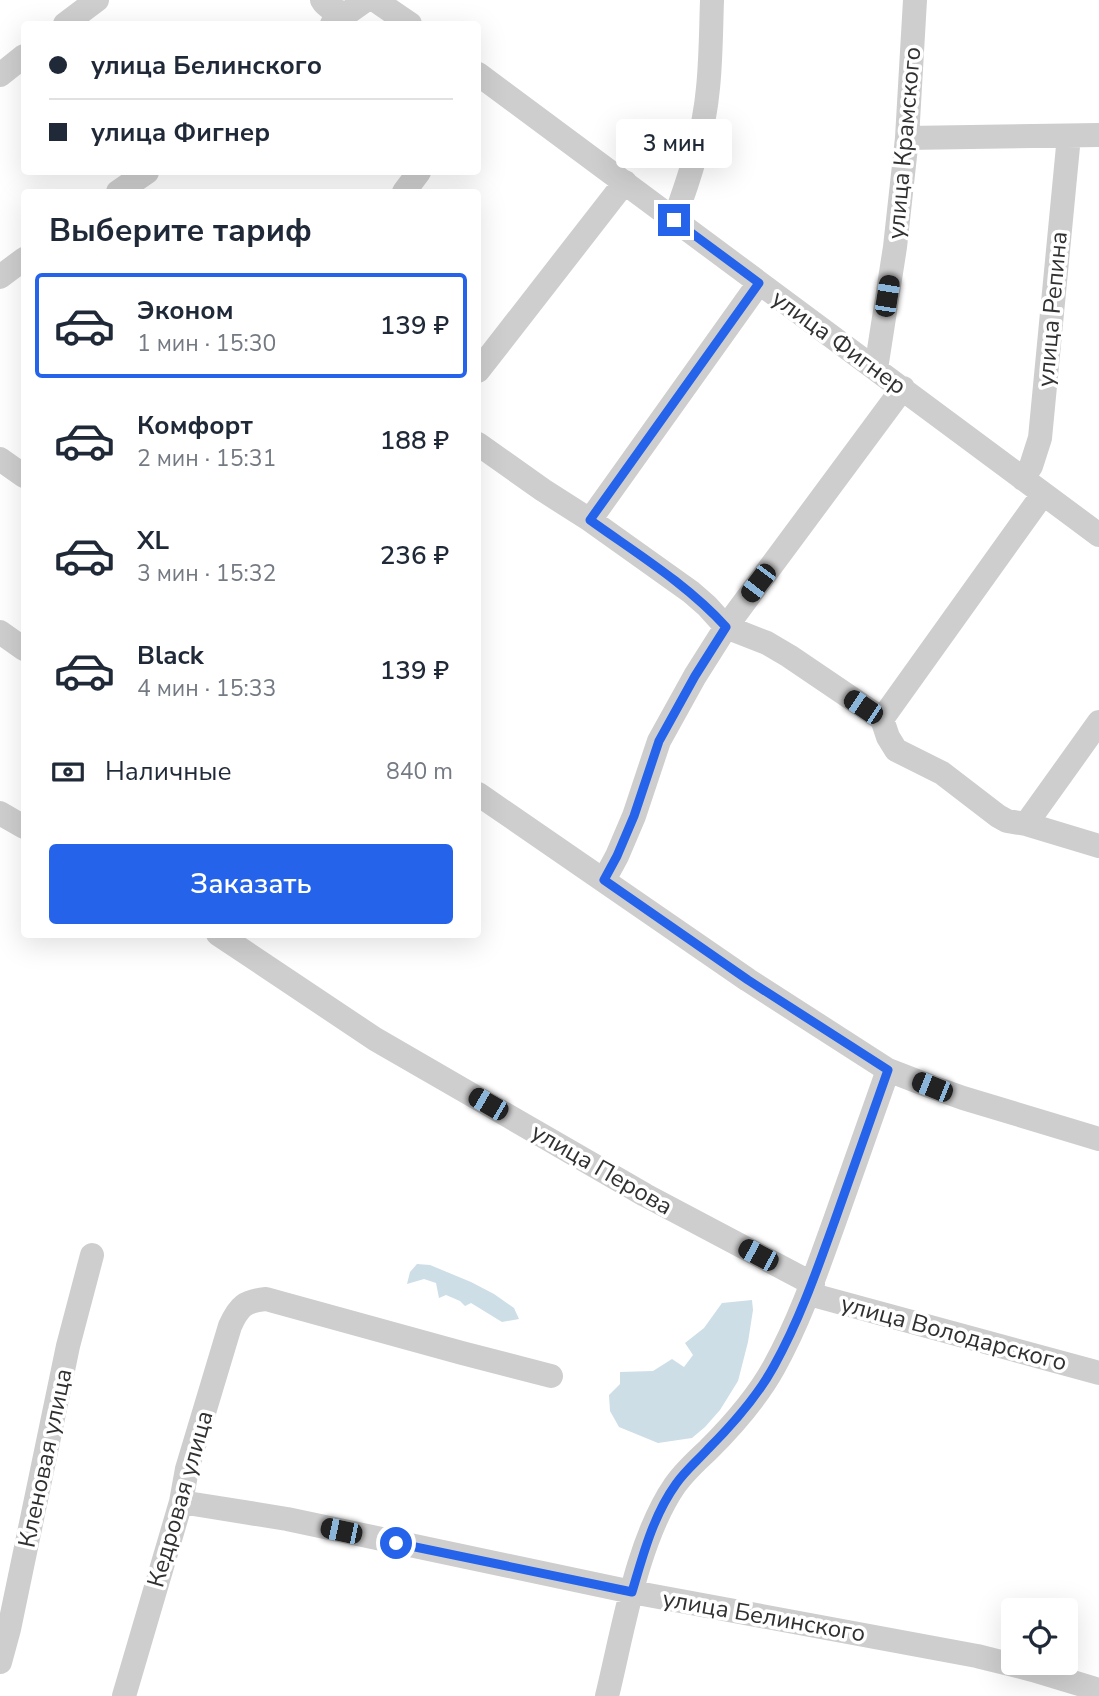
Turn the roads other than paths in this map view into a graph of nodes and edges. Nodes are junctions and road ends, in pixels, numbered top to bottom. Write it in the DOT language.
graph roads {
  1 [pos="97,0"];
  2 [pos="322,0"];
  3 [pos="376,0"];
  4 [pos="712,0"];
  5 [pos="915,0"];
  6 [pos="349,13"];
  7 [pos="69,21"];
  8 [pos="406,21"];
  9 [pos="21,58"];
  10 [pos="0,75"];
  11 [pos="481,81"];
  12 [pos="1099,135"];
  13 [pos="1069,136"];
  14 [pos="908,138"];
  15 [pos="149,180"];
  16 [pos="625,182"];
  17 [pos="126,189"];
  18 [pos="674,220"];
  19 [pos="21,261"];
  20 [pos="0,277"];
  21 [pos="759,283"];
  22 [pos="481,367"];
  23 [pos="876,369"];
  24 [pos="903,388"];
  25 [pos="481,446"];
  26 [pos="0,459"];
  27 [pos="21,474"];
  28 [pos="1023,479"];
  29 [pos="1043,494"];
  30 [pos="590,520"];
  31 [pos="1099,535"];
  32 [pos="726,627"];
  33 [pos="0,632"];
  34 [pos="21,647"];
  35 [pos="882,719"];
  36 [pos="1099,722"];
  37 [pos="481,796"];
  38 [pos="0,813"];
  39 [pos="1026,824"];
  40 [pos="21,825"];
  41 [pos="1099,846"];
  42 [pos="604,880"];
  43 [pos="224,938"];
  44 [pos="888,1070"];
  45 [pos="1099,1139"];
  46 [pos="92,1255"];
  47 [pos="811,1289"];
  48 [pos="1099,1373"];
  49 [pos="551,1376"];
  50 [pos="181,1502"];
  51 [pos="632,1592"];
  52 [pos="0,1662"];
  53 [pos="1099,1690"];
  54 [pos="124,1696"];
  55 [pos="607,1696"];
  1 -- 7 [label="street"];
  2 -- 6 [label="street"];
  3 -- 8 [label="street"];
  4 -- 18 [label="street"];
  5 -- 14 [label="street, улица Крамского"];
  9 -- 10 [label="street"];
  11 -- 16 [label="street, улица Фигнер"];
  12 -- 13 [label="street"];
  13 -- 14 [label="street"];
  13 -- 28 [label="street, улица Репина"];
  14 -- 23 [label="street, улица Крамского"];
  15 -- 17 [label="street"];
  16 -- 18 [label="street, улица Фигнер"];
  16 -- 22 [label="street"];
  18 -- 21 [label="street, улица Фигнер"];
  19 -- 20 [label="street"];
  21 -- 23 [label="street, улица Фигнер"];
  21 -- 30 [label="street"];
  23 -- 24 [label="street, улица Фигнер"];
  24 -- 28 [label="street, улица Фигнер"];
  24 -- 32 [label="street"];
  25 -- 30 [label="street"];
  26 -- 27 [label="street"];
  28 -- 29 [label="street, улица Фигнер"];
  29 -- 31 [label="street, улица Фигнер"];
  29 -- 35 [label="street"];
  30 -- 32 [label="street"];
  32 -- 35 [label="street"];
  32 -- 42 [label="street"];
  33 -- 34 [label="street"];
  35 -- 39 [label="street"];
  36 -- 39 [label="street"];
  37 -- 42 [label="street"];
  38 -- 40 [label="street"];
  39 -- 41 [label="street"];
  42 -- 44 [label="street"];
  43 -- 47 [label="street, улица Перова"];
  44 -- 45 [label="street"];
  44 -- 47 [label="street"];
  46 -- 52 [label="street, Кленовая улица"];
  47 -- 48 [label="street, улица Володарского"];
  47 -- 51 [label="street"];
  49 -- 50 [label="street, Кедровая улица"];
  50 -- 51 [label="street, улица Белинского"];
  50 -- 54 [label="street, Кедровая улица"];
  51 -- 53 [label="street, улица Белинского"];
  51 -- 55 [label="street"];
}
